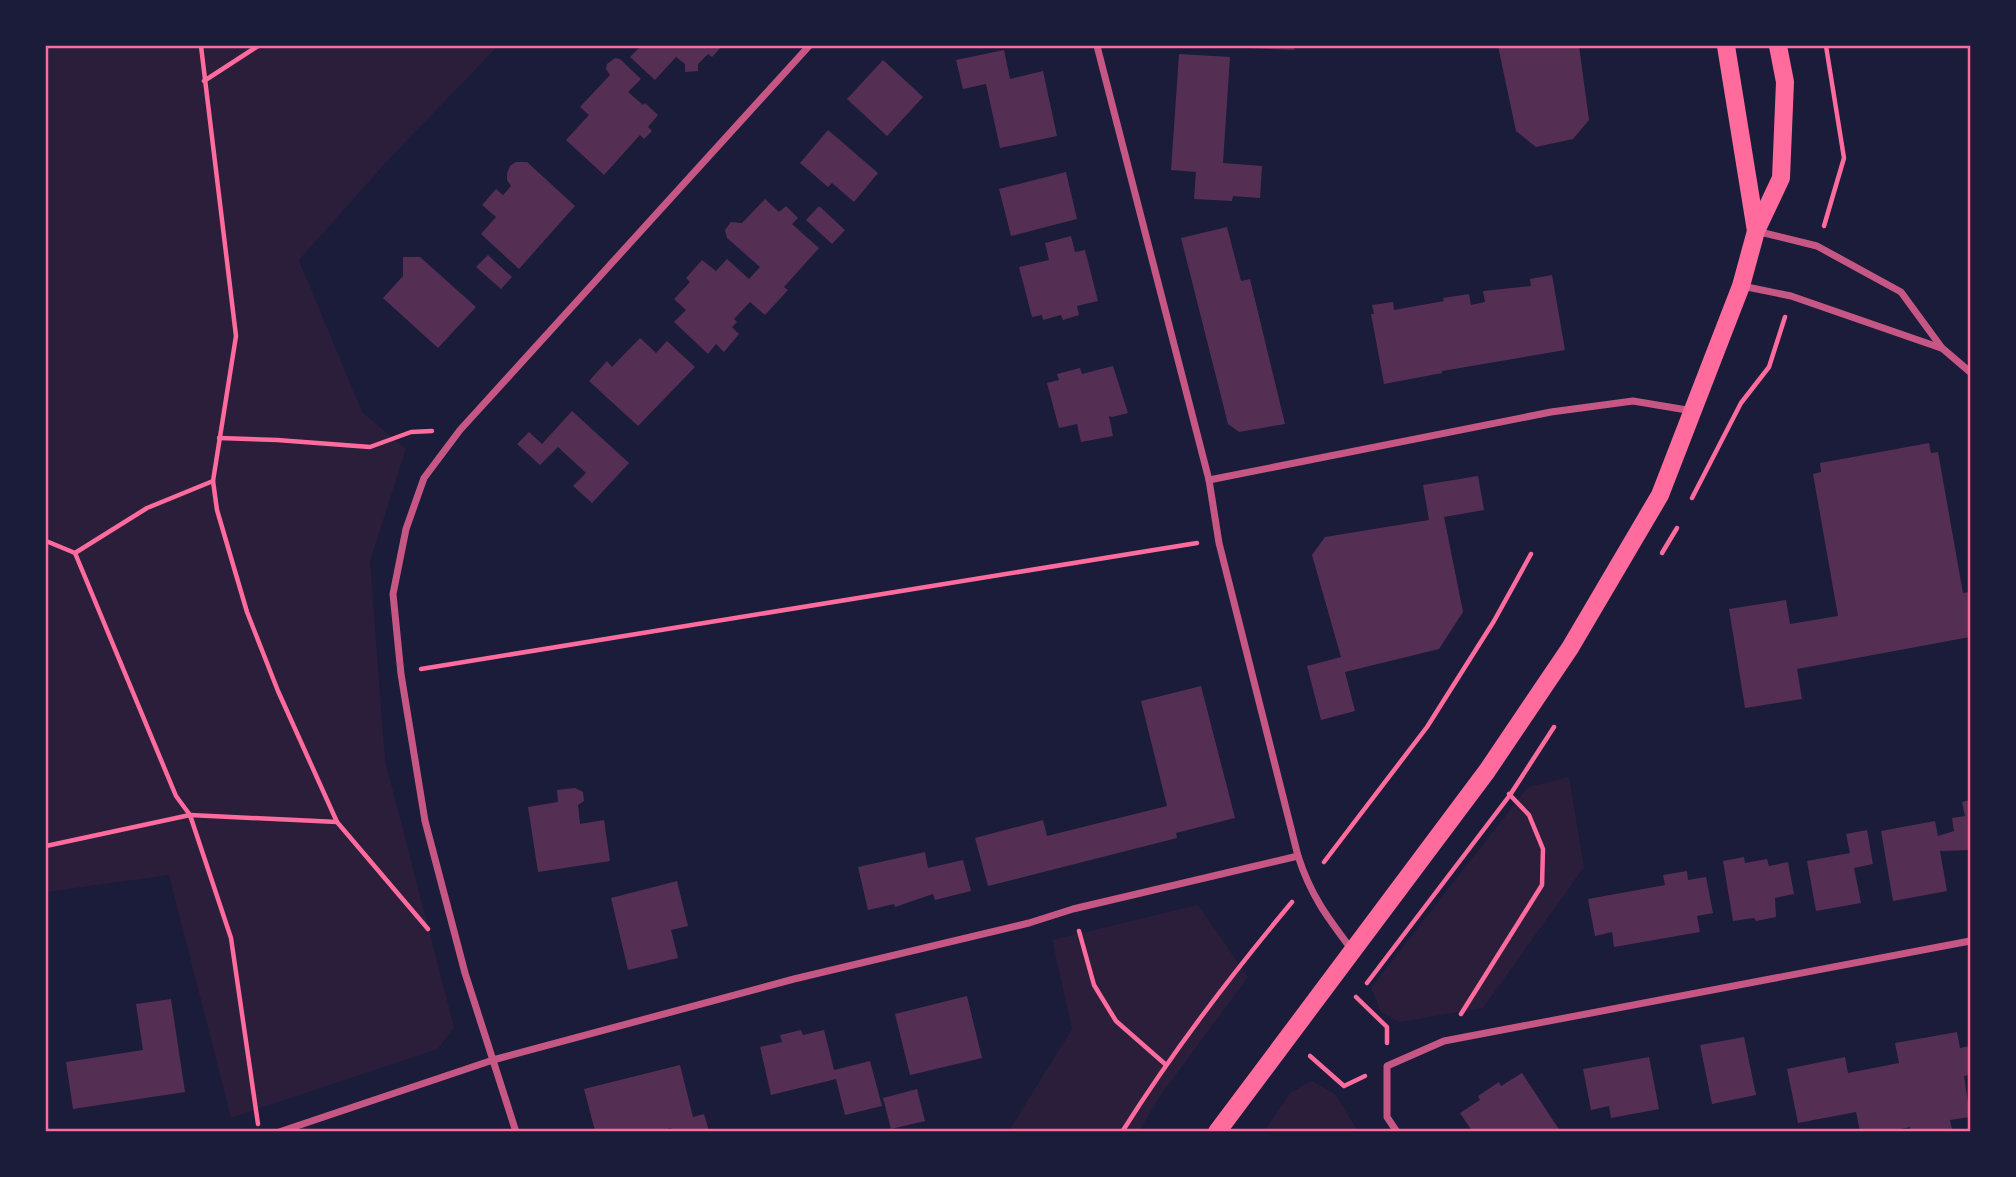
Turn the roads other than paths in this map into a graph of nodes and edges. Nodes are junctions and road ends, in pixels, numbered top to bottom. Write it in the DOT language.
graph roads {
  1 [pos="809,46"];
  2 [pos="1097,46"];
  3 [pos="1726,46"];
  4 [pos="1778,46"];
  5 [pos="1756,231"];
  6 [pos="1741,286"];
  7 [pos="1942,348"];
  8 [pos="1970,372"];
  9 [pos="1694,411"];
  10 [pos="1209,480"];
  11 [pos="1298,856"];
  12 [pos="1970,941"];
  13 [pos="1352,950"];
  14 [pos="493,1060"];
  15 [pos="279,1132"];
  16 [pos="516,1132"];
  17 [pos="1217,1132"];
  18 [pos="1396,1132"];
  1 -- 14 [label="street"];
  2 -- 10 [label="street"];
  3 -- 5 [label="main road"];
  4 -- 5 [label="main road"];
  5 -- 6 [label="main road"];
  5 -- 7 [label="street"];
  6 -- 7 [label="street"];
  6 -- 9 [label="main road"];
  7 -- 8 [label="street"];
  9 -- 10 [label="street"];
  9 -- 13 [label="main road"];
  10 -- 11 [label="street"];
  11 -- 13 [label="street"];
  11 -- 14 [label="street"];
  12 -- 18 [label="street"];
  13 -- 17 [label="main road"];
  14 -- 15 [label="street"];
  14 -- 16 [label="street"];
}
